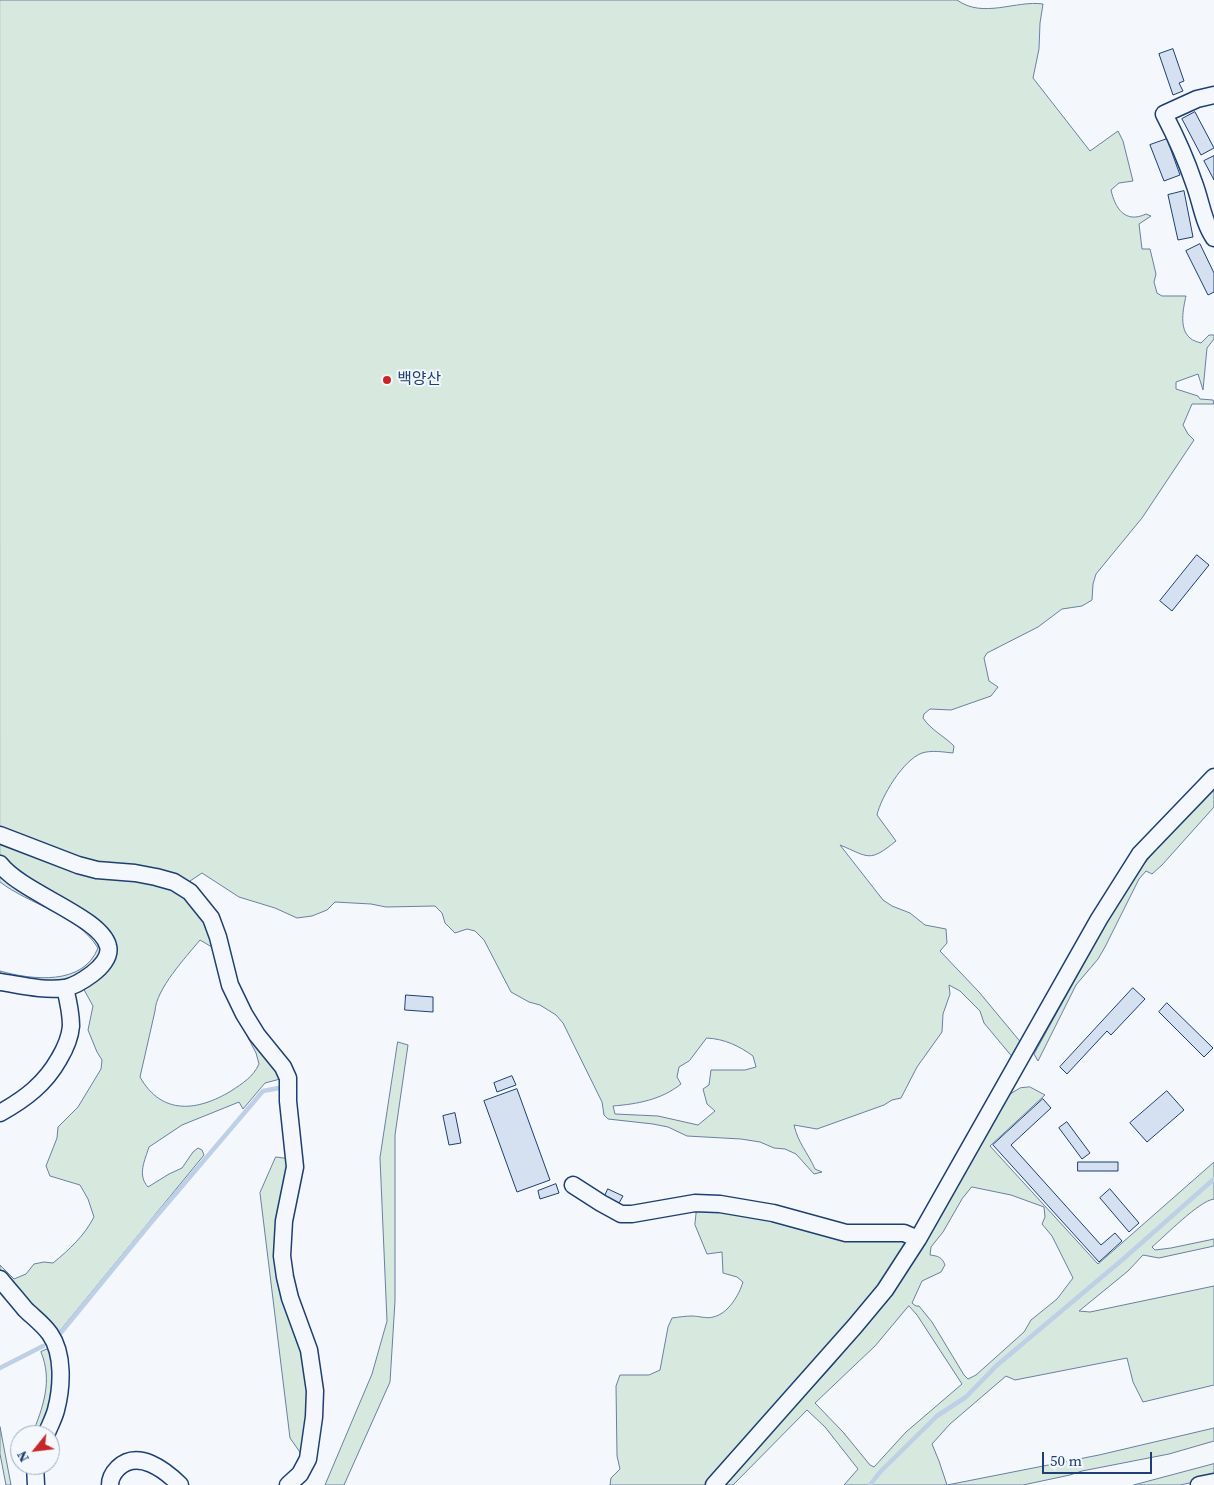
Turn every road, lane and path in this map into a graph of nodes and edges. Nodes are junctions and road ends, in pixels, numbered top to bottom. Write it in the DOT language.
graph roads {
  1 [pos="1214,95"];
  2 [pos="1214,238"];
  3 [pos="1214,777"];
  4 [pos="0,835"];
  5 [pos="0,864"];
  6 [pos="0,982"];
  7 [pos="66,988"];
  8 [pos="0,1113"];
  9 [pos="573,1185"];
  10 [pos="918,1239"];
  11 [pos="0,1279"];
  12 [pos="50,1425"];
  13 [pos="1214,1482"];
  14 [pos="110,1485"];
  15 [pos="180,1485"];
  16 [pos="288,1485"];
  17 [pos="714,1485"];
  18 [pos="1199,1485"];
  1 -- 2 [label="street"];
  3 -- 10 [label="street"];
  4 -- 16 [label="street"];
  5 -- 7 [label="street"];
  6 -- 7 [label="street"];
  7 -- 8 [label="street"];
  9 -- 10 [label="street"];
  10 -- 17 [label="street"];
  11 -- 12 [label="street"];
  13 -- 18 [label="street"];
  14 -- 15 [label="street"];
}
